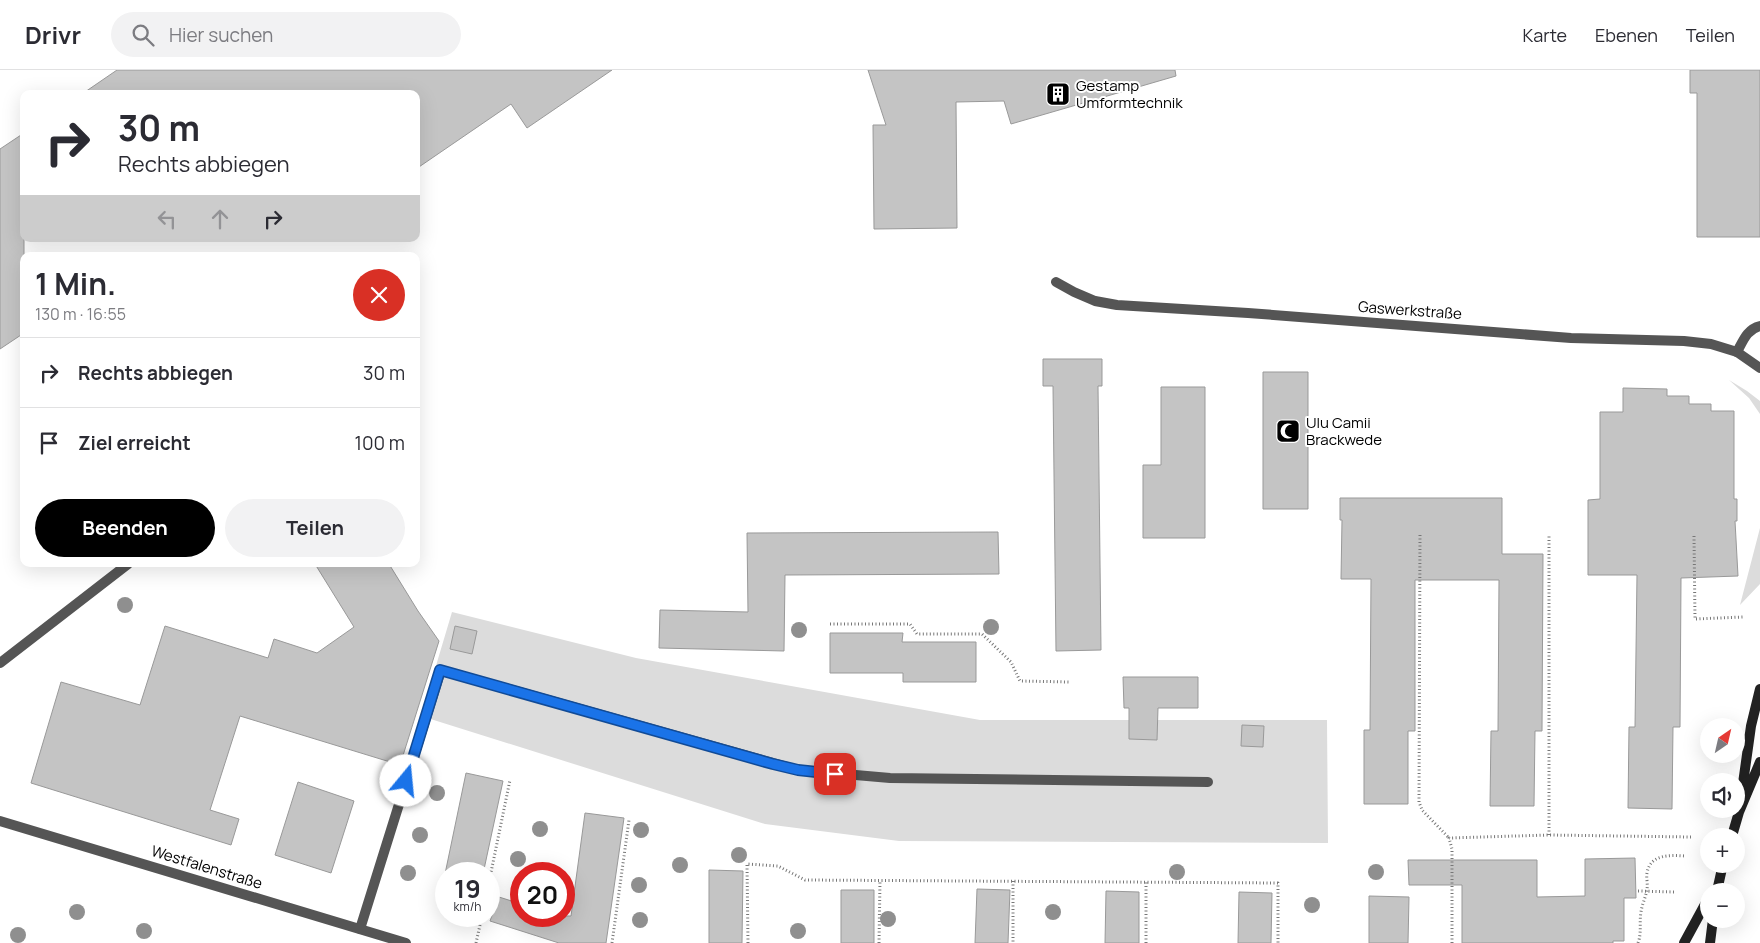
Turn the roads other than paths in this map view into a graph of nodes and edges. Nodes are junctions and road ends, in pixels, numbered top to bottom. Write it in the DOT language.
graph roads {
  1 [pos="1056,282"];
  2 [pos="1760,326"];
  3 [pos="1737,352"];
  4 [pos="1760,368"];
  5 [pos="124,567"];
  6 [pos="0,663"];
  7 [pos="1760,689"];
  8 [pos="1760,762"];
  9 [pos="1745,773"];
  10 [pos="1208,782"];
  11 [pos="1745,798"];
  12 [pos="0,821"];
  13 [pos="1720,873"];
  14 [pos="1718,880"];
  15 [pos="1716,883"];
  16 [pos="1718,883"];
  17 [pos="1700,914"];
  18 [pos="1712,928"];
  19 [pos="360,929"];
  20 [pos="406,943"];
  21 [pos="1684,943"];
  22 [pos="1710,943"];
  1 -- 3 [label="street, Gaswerkstraße"];
  2 -- 3 [label="street"];
  3 -- 4 [label="street, Gaswerkstraße"];
  5 -- 6 [label="street"];
  7 -- 9 [label="street"];
  8 -- 11 [label="street"];
  10 -- 19 [label="street"];
  12 -- 19 [label="street, Westfalenstraße"];
  13 -- 14 [label="street"];
  14 -- 15 [label="street"];
  14 -- 16 [label="street"];
  17 -- 21 [label="street"];
  18 -- 22 [label="street"];
  19 -- 20 [label="street, Westfalenstraße"];
}
